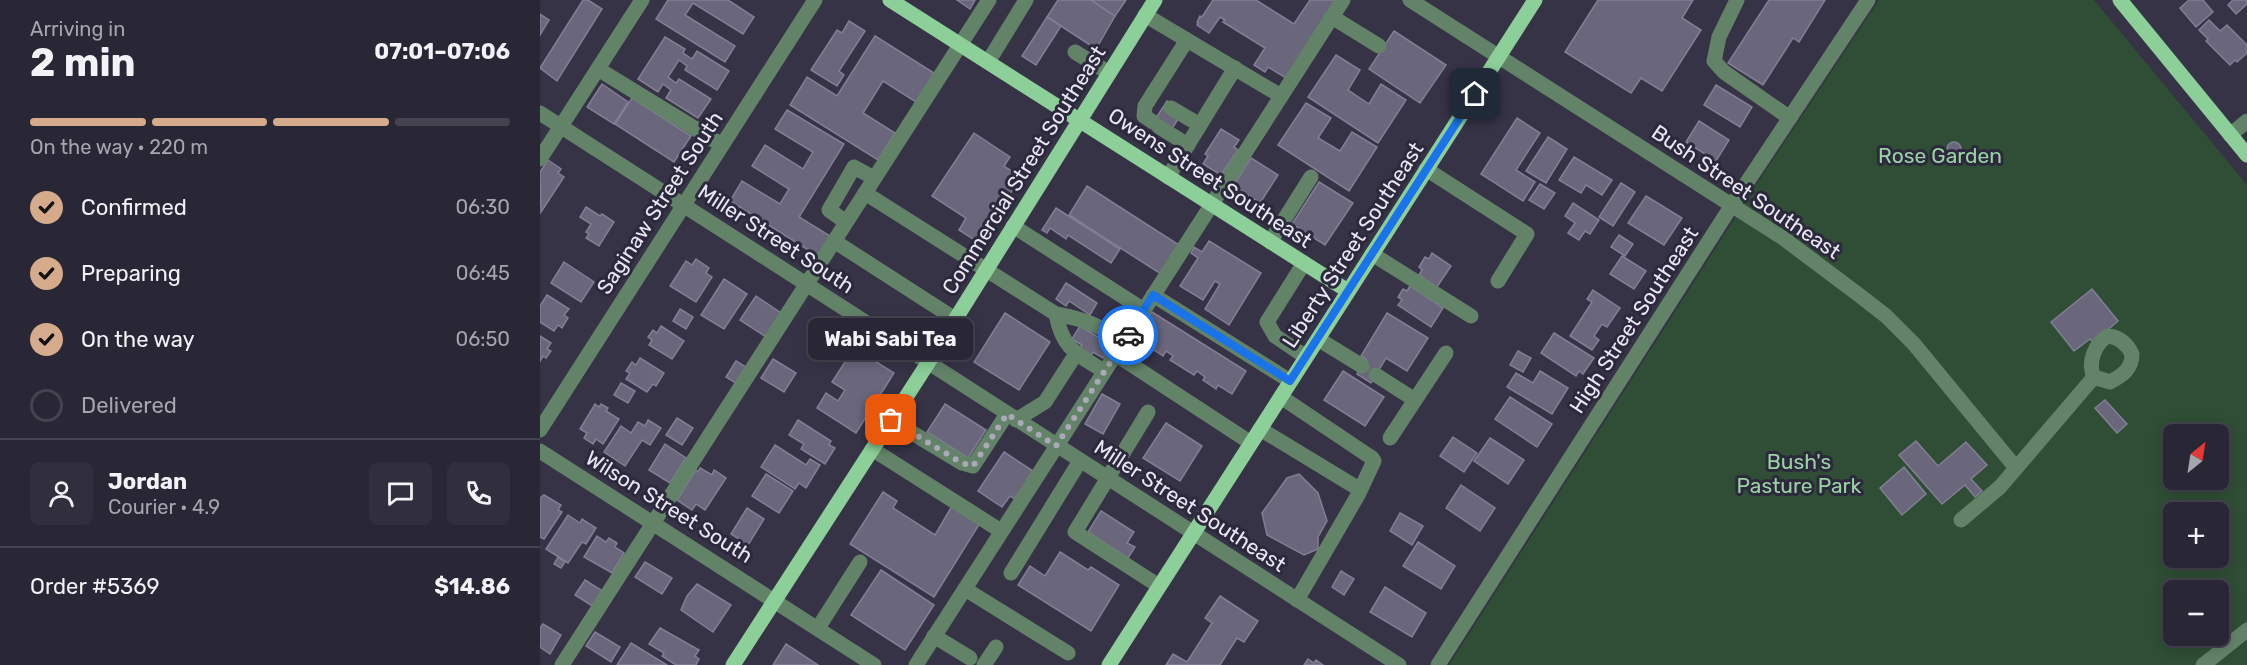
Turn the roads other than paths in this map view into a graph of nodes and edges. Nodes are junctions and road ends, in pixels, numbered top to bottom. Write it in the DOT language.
graph roads {
  1 [pos="642,0"];
  2 [pos="815,0"];
  3 [pos="890,0"];
  4 [pos="989,0"];
  5 [pos="1026,0"];
  6 [pos="1155,0"];
  7 [pos="1343,0"];
  8 [pos="1410,0"];
  9 [pos="1535,0"];
  10 [pos="1737,0"];
  11 [pos="1868,0"];
  12 [pos="2120,0"];
  13 [pos="1145,15"];
  14 [pos="1332,17"];
  15 [pos="1187,40"];
  16 [pos="960,45"];
  17 [pos="1378,46"];
  18 [pos="1075,52"];
  19 [pos="1499,57"];
  20 [pos="988,62"];
  21 [pos="1234,68"];
  22 [pos="598,69"];
  23 [pos="1109,73"];
  24 [pos="1152,95"];
  25 [pos="1281,96"];
  26 [pos="540,113"];
  27 [pos="1790,118"];
  28 [pos="1079,120"];
  29 [pos="2247,121"];
  30 [pos="1200,125"];
  31 [pos="561,126"];
  32 [pos="2230,135"];
  33 [pos="1188,145"];
  34 [pos="722,146"];
  35 [pos="2247,154"];
  36 [pos="540,159"];
  37 [pos="1426,169"];
  38 [pos="1168,177"];
  39 [pos="1311,177"];
  40 [pos="874,178"];
  41 [pos="865,193"];
  42 [pos="684,204"];
  43 [pos="1212,204"];
  44 [pos="1732,205"];
  45 [pos="846,222"];
  46 [pos="1013,226"];
  47 [pos="834,241"];
  48 [pos="1270,242"];
  49 [pos="1372,254"];
  50 [pos="1304,263"];
  51 [pos="987,268"];
  52 [pos="1498,281"];
  53 [pos="806,284"];
  54 [pos="1348,291"];
  55 [pos="1153,295"];
  56 [pos="1144,310"];
  57 [pos="1056,314"];
  58 [pos="1471,316"];
  59 [pos="955,319"];
  60 [pos="1318,339"];
  61 [pos="1124,341"];
  62 [pos="1446,352"];
  63 [pos="1115,354"];
  64 [pos="1306,357"];
  65 [pos="1072,360"];
  66 [pos="928,363"];
  67 [pos="1362,366"];
  68 [pos="1104,372"];
  69 [pos="1376,375"];
  70 [pos="2094,377"];
  71 [pos="1290,381"];
  72 [pos="1281,397"];
  73 [pos="1415,400"];
  74 [pos="1148,412"];
  75 [pos="1011,417"];
  76 [pos="891,420"];
  77 [pos="1260,429"];
  78 [pos="540,430"];
  79 [pos="1390,438"];
  80 [pos="1251,442"];
  81 [pos="1056,446"];
  82 [pos="872,449"];
  83 [pos="540,451"];
  84 [pos="1080,461"];
  85 [pos="2016,468"];
  86 [pos="1107,478"];
  87 [pos="1359,489"];
  88 [pos="1960,520"];
  89 [pos="653,522"];
  90 [pos="1002,531"];
  91 [pos="1192,533"];
  92 [pos="860,562"];
  93 [pos="1011,573"];
  94 [pos="1159,586"];
  95 [pos="965,589"];
  96 [pos="775,600"];
  97 [pos="1297,600"];
  98 [pos="818,628"];
  99 [pos="2247,630"];
  100 [pos="934,636"];
  101 [pos="996,647"];
  102 [pos="1068,653"];
  103 [pos="570,662"];
  104 [pos="977,662"];
  105 [pos="733,665"];
  106 [pos="874,665"];
  107 [pos="916,665"];
  108 [pos="1109,665"];
  109 [pos="1399,665"];
  110 [pos="1438,665"];
  111 [pos="2204,665"];
  1 -- 22 [label="street"];
  2 -- 34 [label="street, Saginaw Street South"];
  3 -- 16 [label="main road, Owens Street Southeast"];
  4 -- 16 [label="street"];
  5 -- 20 [label="street"];
  6 -- 13 [label="main road, Commercial Street Southeast"];
  7 -- 14 [label="street"];
  8 -- 19 [label="street, Bush Street Southeast"];
  9 -- 19 [label="main road, Liberty Street Southeast"];
  10 -- 27 [label="street"];
  11 -- 27 [label="street, High Street Southeast"];
  12 -- 32 [label="main road"];
  13 -- 15 [label="street"];
  13 -- 23 [label="main road, Commercial Street Southeast"];
  14 -- 17 [label="street"];
  14 -- 25 [label="street"];
  15 -- 21 [label="street"];
  15 -- 24 [label="street"];
  16 -- 20 [label="main road, Owens Street Southeast"];
  16 -- 40 [label="street"];
  18 -- 23 [label="street"];
  19 -- 37 [label="main road, Liberty Street Southeast"];
  19 -- 44 [label="street, Bush Street Southeast"];
  20 -- 28 [label="main road, Owens Street Southeast"];
  21 -- 25 [label="street"];
  21 -- 30 [label="street"];
  22 -- 31 [label="street"];
  22 -- 34 [label="street"];
  23 -- 28 [label="main road, Commercial Street Southeast"];
  24 -- 30 [label="street"];
  24 -- 33 [label="street"];
  25 -- 43 [label="street"];
  26 -- 31 [label="street, Miller Street South"];
  27 -- 44 [label="street, High Street Southeast"];
  28 -- 38 [label="main road, Owens Street Southeast"];
  28 -- 46 [label="main road, Commercial Street Southeast"];
  29 -- 32 [label="street"];
  30 -- 33 [label="street"];
  31 -- 36 [label="street"];
  31 -- 42 [label="street, Miller Street South"];
  32 -- 35 [label="main road"];
  33 -- 38 [label="street"];
  34 -- 42 [label="street, Saginaw Street South"];
  37 -- 49 [label="main road, Liberty Street Southeast"];
  37 -- 52 [label="street"];
  38 -- 43 [label="main road, Owens Street Southeast"];
  39 -- 48 [label="street"];
  40 -- 41 [label="street"];
  40 -- 45 [label="street"];
  41 -- 45 [label="street"];
  41 -- 51 [label="street"];
  42 -- 53 [label="street, Miller Street South"];
  42 -- 78 [label="street, Saginaw Street South"];
  43 -- 48 [label="main road, Owens Street Southeast"];
  43 -- 55 [label="street"];
  44 -- 85 [label="street, Bush Street Southeast"];
  44 -- 110 [label="street, High Street Southeast"];
  45 -- 47 [label="street"];
  46 -- 51 [label="main road, Commercial Street Southeast"];
  46 -- 56 [label="street"];
  47 -- 53 [label="street"];
  47 -- 59 [label="street"];
  48 -- 50 [label="main road, Owens Street Southeast"];
  49 -- 54 [label="main road, Liberty Street Southeast"];
  49 -- 58 [label="street"];
  50 -- 54 [label="main road, Owens Street Southeast"];
  50 -- 64 [label="street"];
  51 -- 57 [label="street"];
  51 -- 59 [label="main road, Commercial Street Southeast"];
  53 -- 66 [label="street, Miller Street South"];
  53 -- 89 [label="street"];
  54 -- 60 [label="main road, Liberty Street Southeast"];
  55 -- 56 [label="street"];
  55 -- 71 [label="street"];
  56 -- 61 [label="street"];
  57 -- 61 [label="street"];
  57 -- 68 [label="street"];
  59 -- 66 [label="main road, Commercial Street Southeast"];
  60 -- 64 [label="main road, Liberty Street Southeast"];
  60 -- 67 [label="street"];
  61 -- 63 [label="street"];
  62 -- 73 [label="street"];
  63 -- 68 [label="street"];
  63 -- 80 [label="street"];
  64 -- 71 [label="main road, Liberty Street Southeast"];
  65 -- 75 [label="street"];
  66 -- 75 [label="street, Miller Street Southeast"];
  66 -- 76 [label="main road, Commercial Street Southeast"];
  68 -- 81 [label="street"];
  69 -- 73 [label="street"];
  70 -- 85 [label="street"];
  71 -- 72 [label="main road, Liberty Street Southeast"];
  72 -- 77 [label="main road, Liberty Street Southeast"];
  72 -- 87 [label="street"];
  73 -- 79 [label="street"];
  74 -- 86 [label="street"];
  75 -- 76 [label="street"];
  75 -- 81 [label="street, Miller Street Southeast"];
  76 -- 82 [label="main road, Commercial Street Southeast"];
  77 -- 80 [label="main road, Liberty Street Southeast"];
  77 -- 87 [label="street"];
  80 -- 91 [label="main road, Liberty Street Southeast"];
  81 -- 84 [label="street, Miller Street Southeast"];
  81 -- 90 [label="street"];
  82 -- 90 [label="street"];
  82 -- 96 [label="main road, Commercial Street Southeast"];
  83 -- 89 [label="street, Wilson Street South"];
  84 -- 86 [label="street, Miller Street Southeast"];
  84 -- 93 [label="street"];
  85 -- 88 [label="street"];
  86 -- 91 [label="street, Miller Street Southeast"];
  86 -- 94 [label="street"];
  87 -- 97 [label="street"];
  89 -- 96 [label="street, Wilson Street South"];
  89 -- 103 [label="street"];
  90 -- 95 [label="street"];
  91 -- 94 [label="main road, Liberty Street Southeast"];
  91 -- 97 [label="street, Miller Street Southeast"];
  92 -- 98 [label="street"];
  94 -- 108 [label="main road, Liberty Street Southeast"];
  95 -- 100 [label="street"];
  95 -- 102 [label="street"];
  96 -- 98 [label="street, Wilson Street South"];
  96 -- 105 [label="main road, Commercial Street Southeast"];
  97 -- 109 [label="street, Miller Street Southeast"];
  98 -- 106 [label="street, Wilson Street South"];
  99 -- 111 [label="street"];
  100 -- 104 [label="street"];
  100 -- 107 [label="street"];
  101 -- 104 [label="street"];
}
